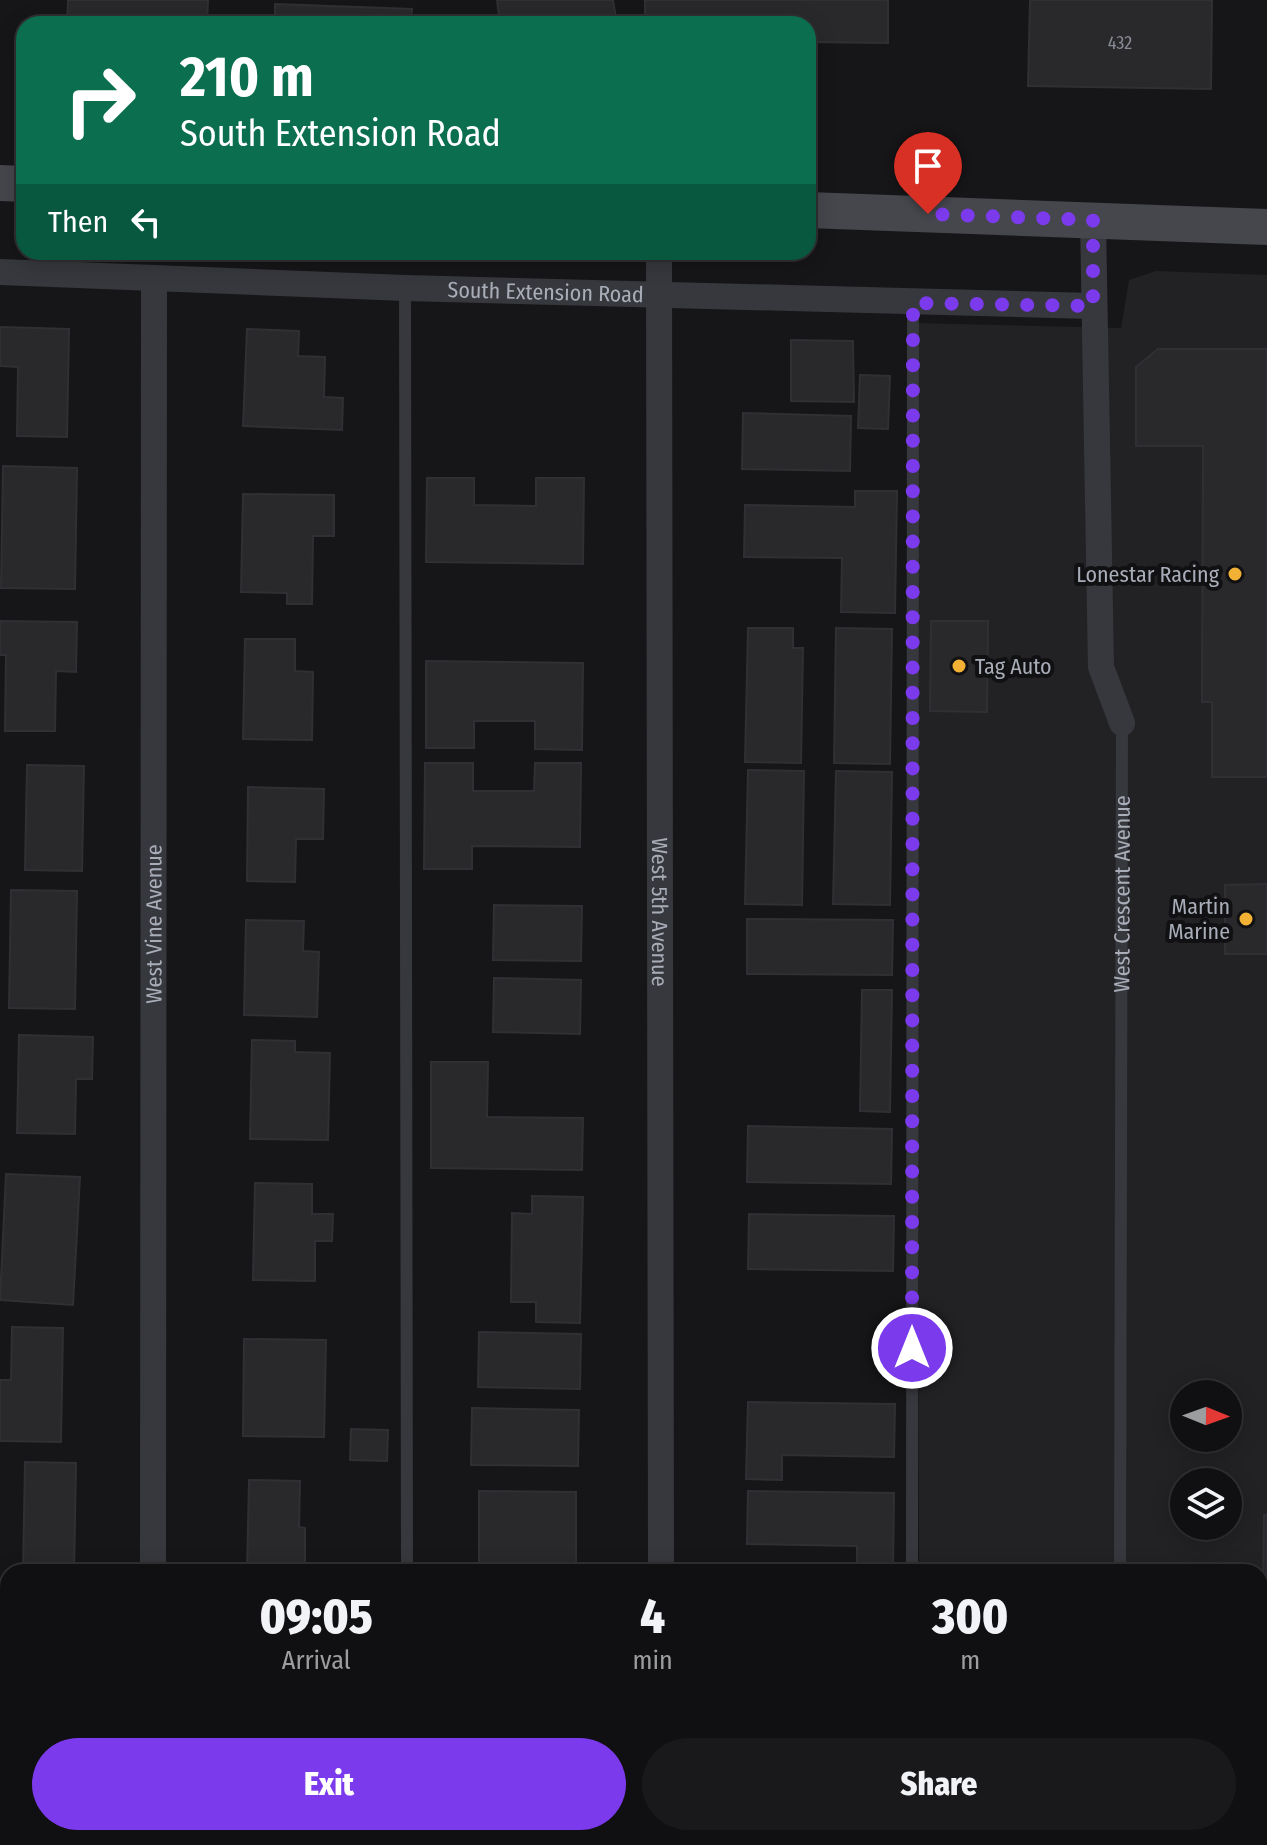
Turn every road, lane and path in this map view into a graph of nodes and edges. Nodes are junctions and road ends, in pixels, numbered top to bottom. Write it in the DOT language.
graph roads {
  1 [pos="816,210"];
  2 [pos="1093,220"];
  3 [pos="1267,227"];
  4 [pos="659,260"];
  5 [pos="0,272"];
  6 [pos="154,278"];
  7 [pos="405,288"];
  8 [pos="659,295"];
  9 [pos="913,303"];
  10 [pos="1093,306"];
  11 [pos="1122,723"];
  12 [pos="153,1564"];
  13 [pos="407,1564"];
  14 [pos="661,1564"];
  15 [pos="912,1564"];
  16 [pos="1120,1564"];
  1 -- 2 [label="street"];
  2 -- 3 [label="street"];
  2 -- 10 [label="street, West Crescent Avenue"];
  4 -- 8 [label="street, West 5th Avenue"];
  5 -- 6 [label="street, South Extension Road"];
  6 -- 7 [label="street, South Extension Road"];
  6 -- 12 [label="street, West Vine Avenue"];
  7 -- 8 [label="street, South Extension Road"];
  7 -- 13 [label="lane"];
  8 -- 9 [label="street, South Extension Road"];
  8 -- 14 [label="street, West 5th Avenue"];
  9 -- 10 [label="street, South Extension Road"];
  9 -- 15 [label="lane"];
  10 -- 11 [label="street, West Crescent Avenue"];
  11 -- 16 [label="lane, West Crescent Avenue"];
}
